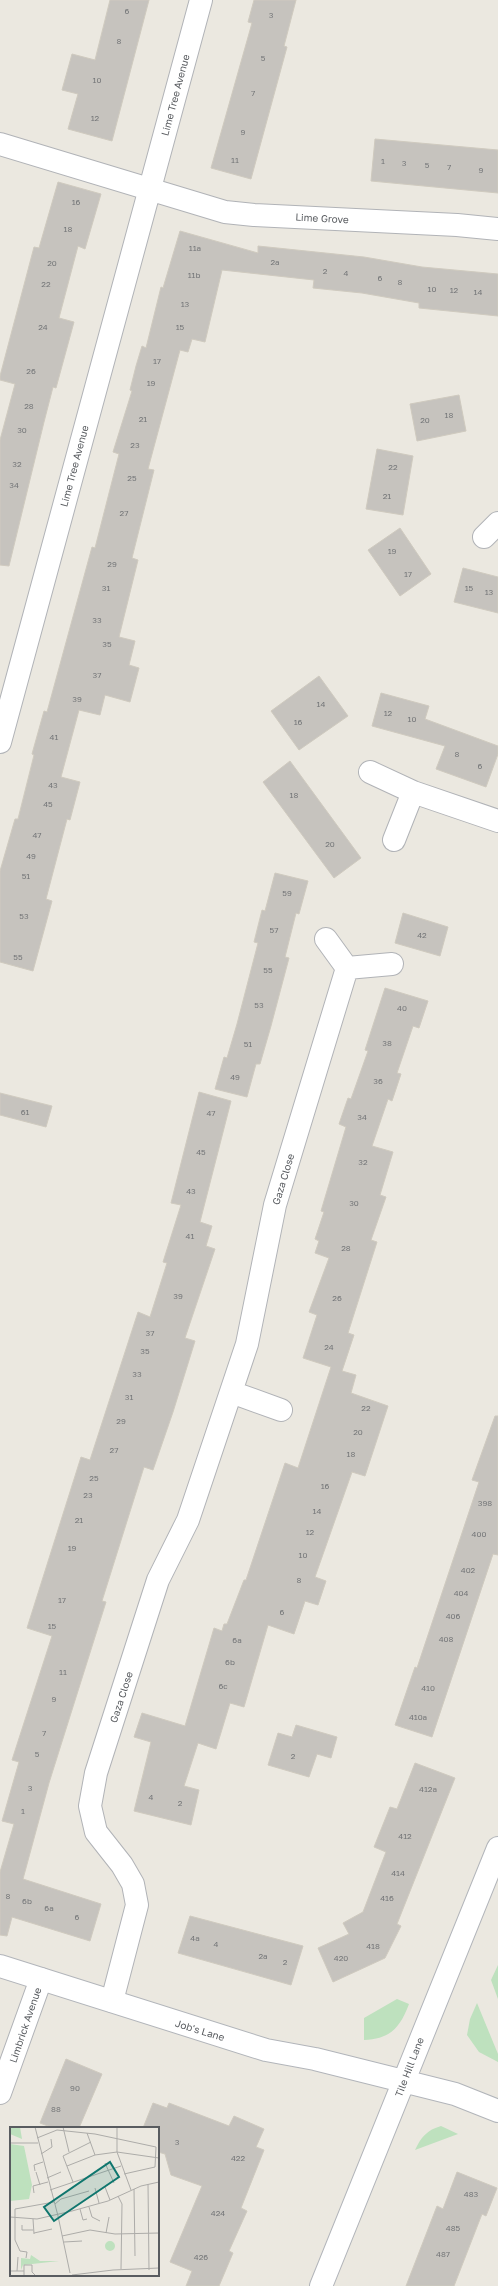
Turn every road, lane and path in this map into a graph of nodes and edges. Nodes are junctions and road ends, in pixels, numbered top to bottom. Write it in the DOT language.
graph roads {
  1 [pos="201,0"];
  2 [pos="0,144"];
  3 [pos="149,189"];
  4 [pos="498,230"];
  5 [pos="0,742"];
  6 [pos="370,772"];
  7 [pos="413,792"];
  8 [pos="498,821"];
  9 [pos="394,840"];
  10 [pos="326,939"];
  11 [pos="392,964"];
  12 [pos="347,968"];
  13 [pos="231,1392"];
  14 [pos="281,1410"];
  15 [pos="498,1848"];
  16 [pos="0,1966"];
  17 [pos="41,1979"];
  18 [pos="112,2001"];
  19 [pos="403,2082"];
  20 [pos="0,2093"];
  21 [pos="498,2111"];
  22 [pos="320,2286"];
  1 -- 3 [label="street, Lime Tree Avenue"];
  2 -- 3 [label="street"];
  3 -- 4 [label="street, Lime Grove"];
  3 -- 5 [label="street, Lime Tree Avenue"];
  6 -- 7 [label="street"];
  7 -- 8 [label="street"];
  7 -- 9 [label="street"];
  10 -- 12 [label="street"];
  11 -- 12 [label="street"];
  12 -- 13 [label="street, Gaza Close"];
  13 -- 14 [label="street"];
  13 -- 18 [label="street, Gaza Close"];
  15 -- 19 [label="street, Tile Hill Lane"];
  16 -- 17 [label="street, Job's Lane"];
  17 -- 18 [label="street, Job's Lane"];
  17 -- 20 [label="street, Limbrick Avenue"];
  18 -- 19 [label="street, Job's Lane"];
  19 -- 21 [label="street, Job's Lane"];
  19 -- 22 [label="street, Tile Hill Lane"];
}
